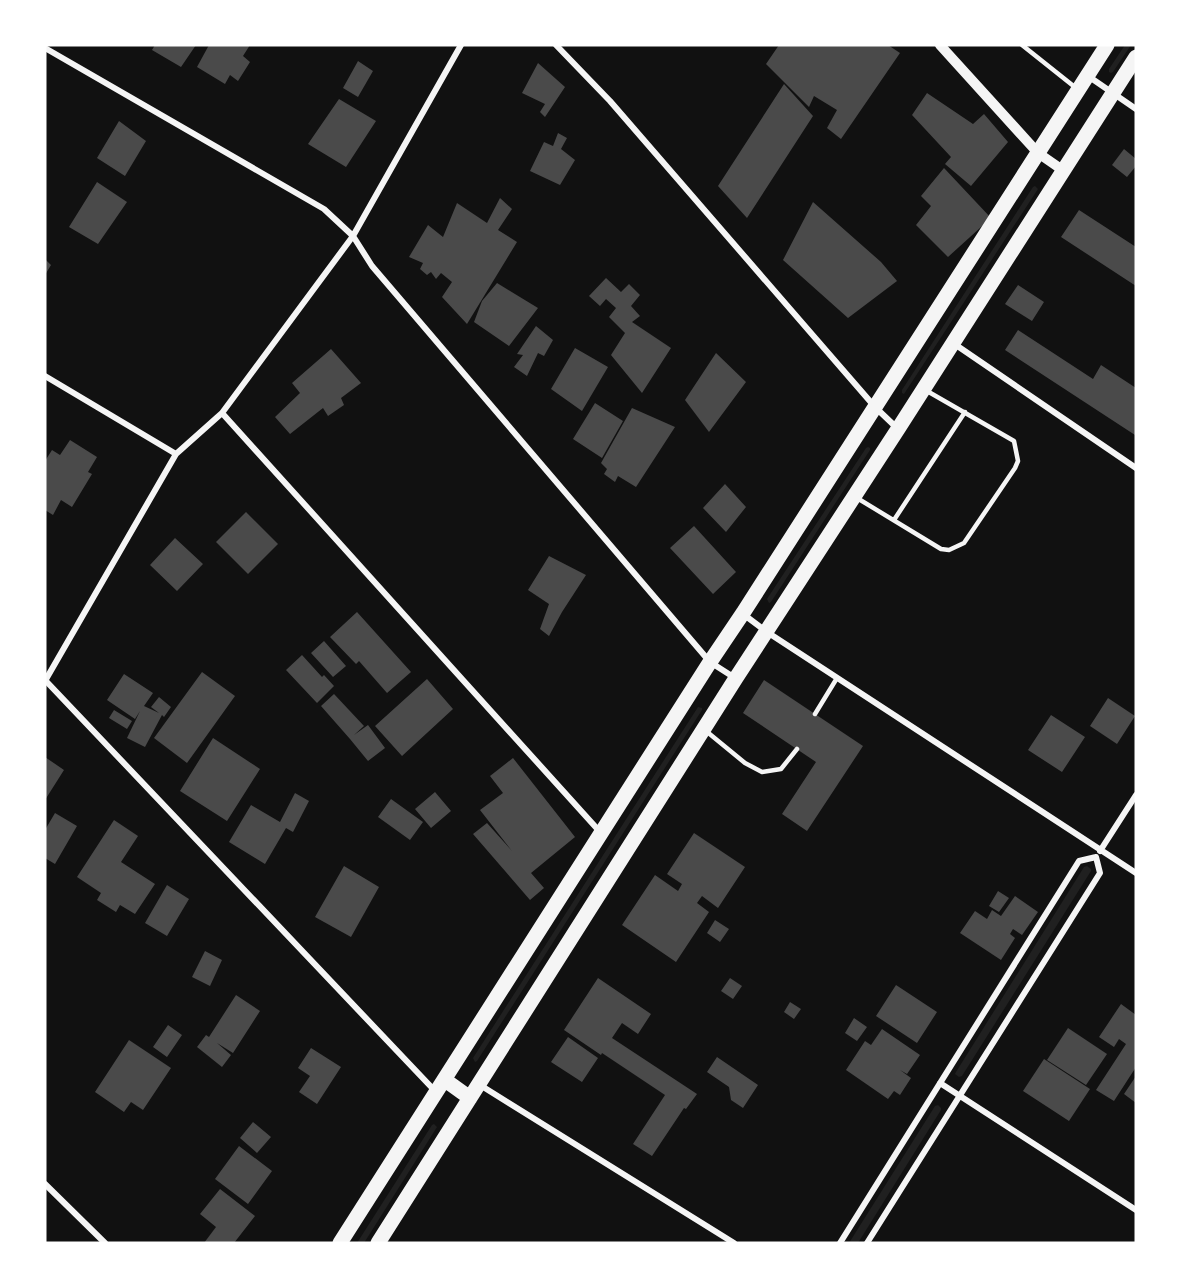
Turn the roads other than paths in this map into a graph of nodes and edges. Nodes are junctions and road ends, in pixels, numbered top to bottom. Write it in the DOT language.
graph roads {
  1 [pos="461,45"];
  2 [pos="556,45"];
  3 [pos="1022,45"];
  4 [pos="1107,45"];
  5 [pos="945,47"];
  6 [pos="45,48"];
  7 [pos="1136,57"];
  8 [pos="1088,76"];
  9 [pos="1078,90"];
  10 [pos="1113,93"];
  11 [pos="1136,109"];
  12 [pos="1038,153"];
  13 [pos="1064,171"];
  14 [pos="353,236"];
  15 [pos="953,343"];
  16 [pos="45,376"];
  17 [pos="924,389"];
  18 [pos="875,407"];
  19 [pos="965,412"];
  20 [pos="222,413"];
  21 [pos="898,429"];
  22 [pos="176,454"];
  23 [pos="1136,468"];
  24 [pos="855,496"];
  25 [pos="894,520"];
  26 [pos="743,614"];
  27 [pos="767,632"];
  28 [pos="710,662"];
  29 [pos="736,678"];
  30 [pos="837,678"];
  31 [pos="45,681"];
  32 [pos="815,714"];
  33 [pos="704,730"];
  34 [pos="796,749"];
  35 [pos="1136,795"];
  36 [pos="602,834"];
  37 [pos="1101,850"];
  38 [pos="1096,856"];
  39 [pos="1136,873"];
  40 [pos="940,1083"];
  41 [pos="479,1084"];
  42 [pos="440,1086"];
  43 [pos="960,1095"];
  44 [pos="470,1098"];
  45 [pos="45,1184"];
  46 [pos="1136,1210"];
  47 [pos="105,1243"];
  48 [pos="340,1243"];
  49 [pos="378,1243"];
  50 [pos="735,1243"];
  51 [pos="840,1243"];
  52 [pos="867,1243"];
  1 -- 14 [label="street"];
  2 -- 18 [label="street"];
  3 -- 9 [label="lane"];
  4 -- 8 [label="main road"];
  5 -- 12 [label="street"];
  6 -- 14 [label="street"];
  7 -- 10 [label="main road"];
  8 -- 9 [label="main road"];
  8 -- 10 [label="street"];
  9 -- 12 [label="main road"];
  10 -- 11 [label="street"];
  10 -- 13 [label="main road"];
  12 -- 13 [label="street"];
  12 -- 18 [label="main road"];
  13 -- 15 [label="main road"];
  14 -- 20 [label="street"];
  14 -- 28 [label="street"];
  15 -- 17 [label="main road"];
  15 -- 23 [label="street"];
  16 -- 22 [label="street"];
  17 -- 19 [label="lane"];
  17 -- 21 [label="main road"];
  18 -- 21 [label="street"];
  18 -- 26 [label="main road"];
  19 -- 25 [label="lane"];
  19 -- 25 [label="lane"];
  20 -- 22 [label="street"];
  20 -- 36 [label="street"];
  21 -- 24 [label="main road"];
  22 -- 31 [label="street"];
  24 -- 25 [label="lane"];
  24 -- 27 [label="main road"];
  26 -- 27 [label="street"];
  26 -- 28 [label="main road"];
  27 -- 29 [label="main road"];
  27 -- 30 [label="street"];
  28 -- 29 [label="street"];
  28 -- 36 [label="main road"];
  29 -- 33 [label="main road"];
  30 -- 32 [label="lane"];
  30 -- 37 [label="street"];
  31 -- 42 [label="street"];
  33 -- 34 [label="lane"];
  33 -- 41 [label="main road"];
  35 -- 37 [label="street"];
  36 -- 42 [label="main road"];
  37 -- 38 [label="street"];
  37 -- 39 [label="street"];
  38 -- 40 [label="street"];
  38 -- 43 [label="street"];
  40 -- 43 [label="street"];
  40 -- 51 [label="street"];
  41 -- 44 [label="main road"];
  41 -- 50 [label="street"];
  42 -- 44 [label="main road"];
  42 -- 48 [label="main road"];
  43 -- 46 [label="street"];
  43 -- 52 [label="street"];
  44 -- 49 [label="main road"];
  45 -- 47 [label="street"];
}
